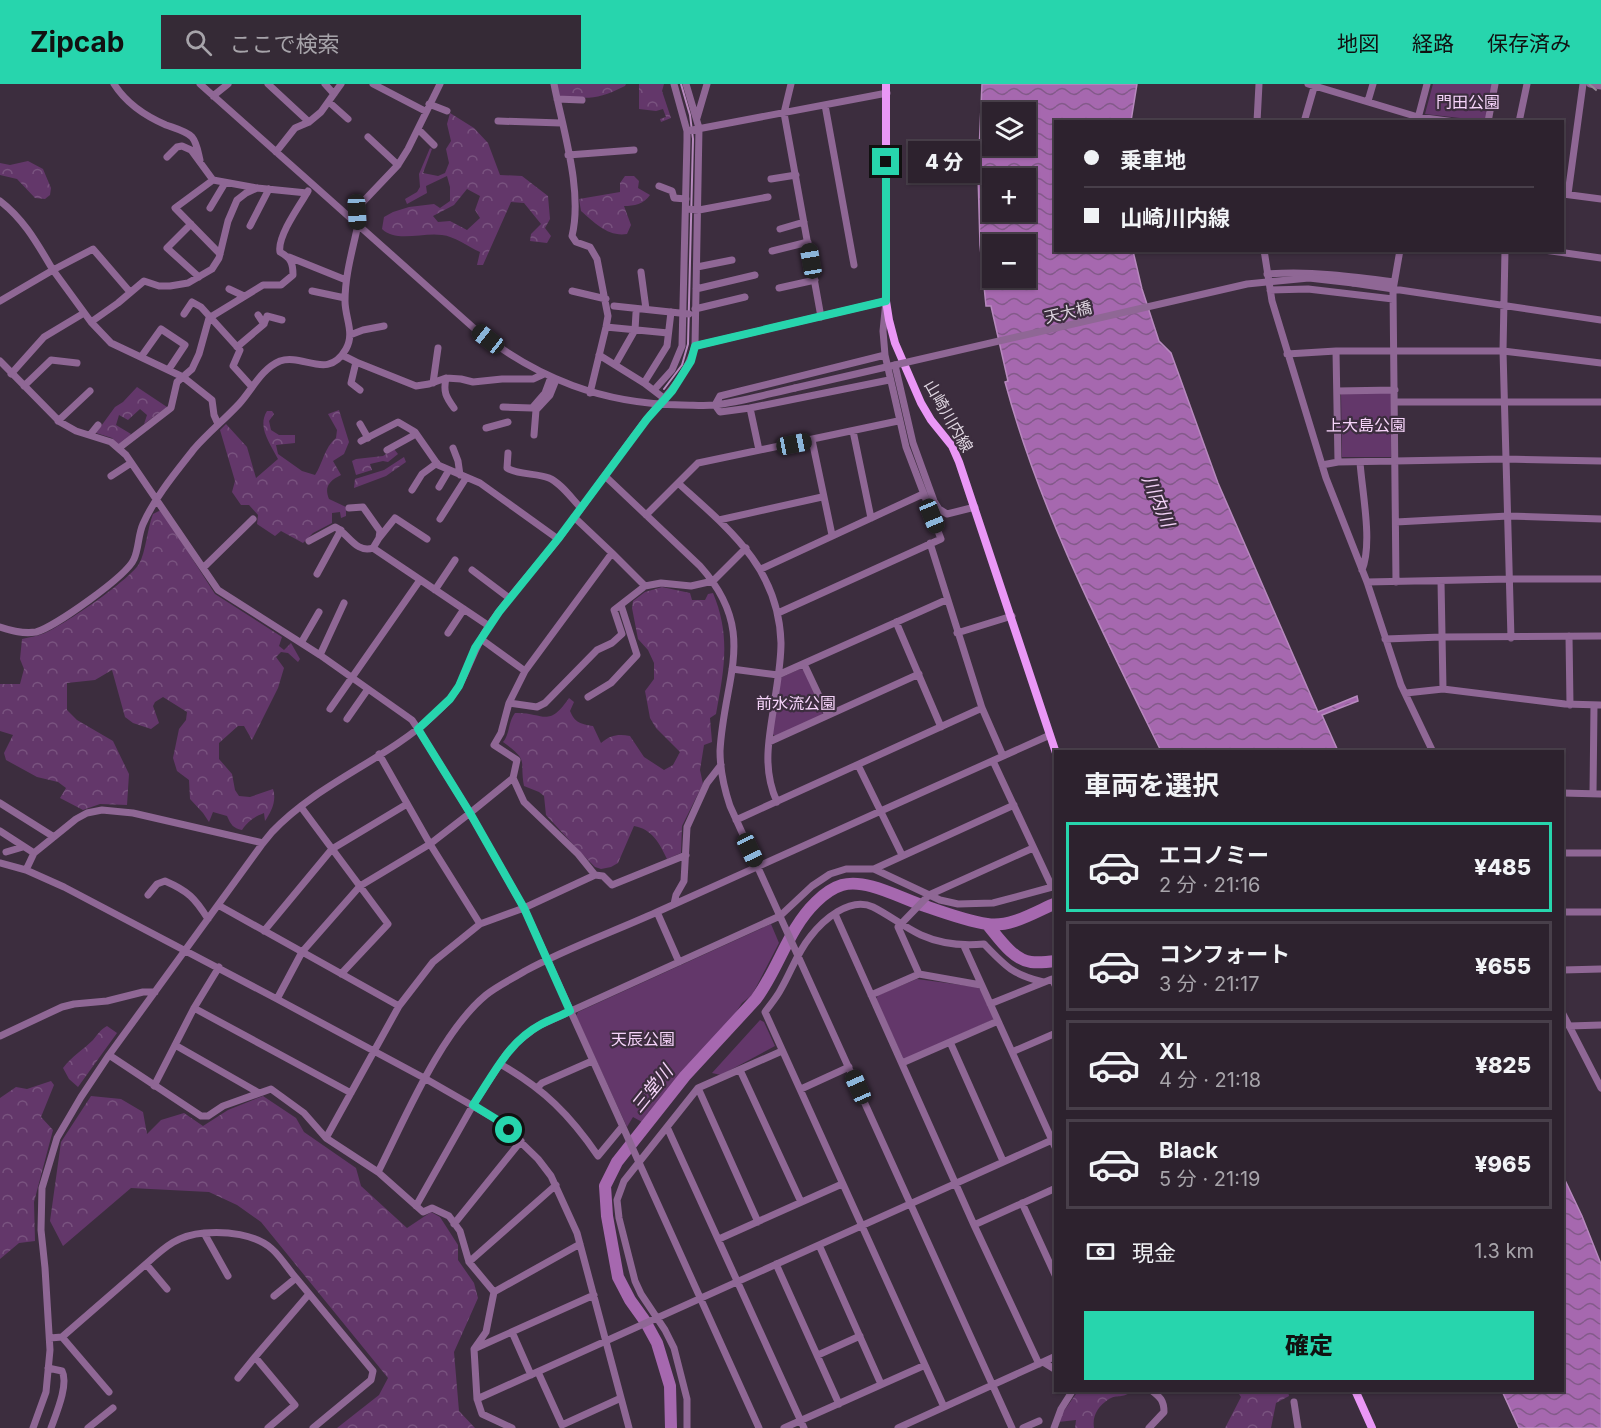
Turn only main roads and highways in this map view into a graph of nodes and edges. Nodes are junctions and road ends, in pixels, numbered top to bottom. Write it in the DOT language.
graph roads {
  1 [pos="886,88"];
  2 [pos="1055,750"];
  3 [pos="1356,1392"];
  4 [pos="1372,1428"];
  1 -- 2 [label="main road, 山崎川内線"];
  3 -- 4 [label="main road"];
}
